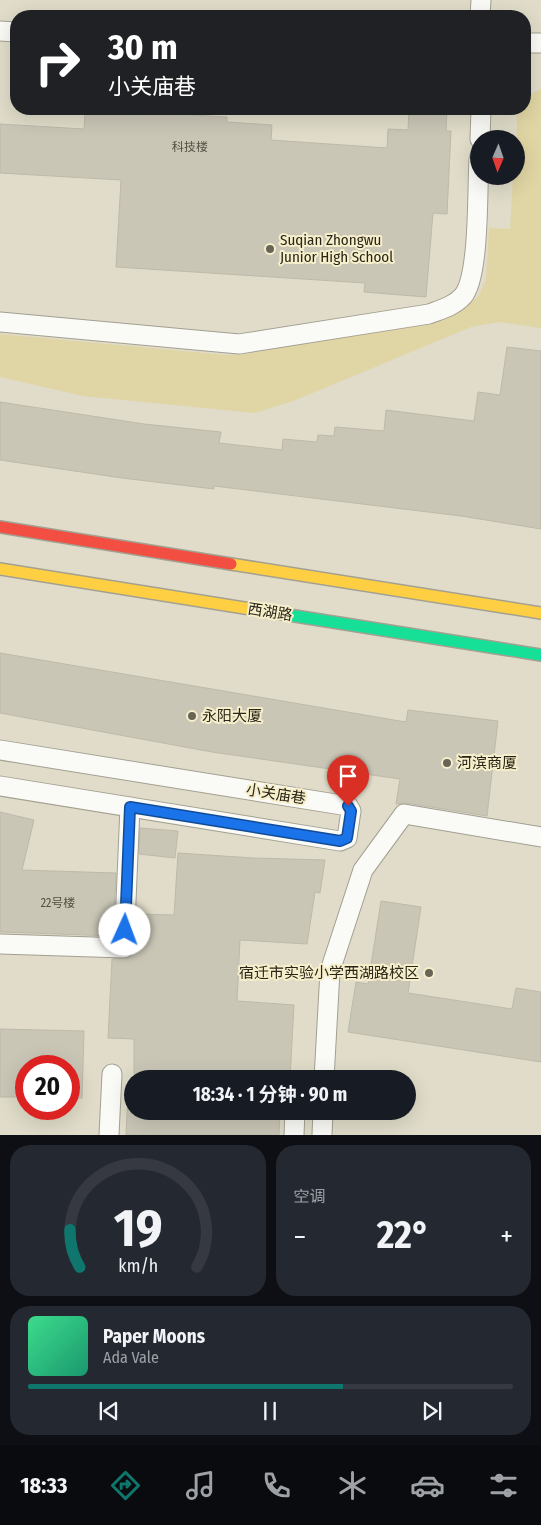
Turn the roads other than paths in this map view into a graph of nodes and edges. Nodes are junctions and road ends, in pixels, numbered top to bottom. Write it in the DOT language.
graph roads {
  1 [pos="481,115"];
  2 [pos="480,130"];
  3 [pos="478,185"];
  4 [pos="0,322"];
  5 [pos="0,527"];
  6 [pos="0,569"];
  7 [pos="541,613"];
  8 [pos="541,656"];
  9 [pos="0,750"];
  10 [pos="0,786"];
  11 [pos="130,807"];
  12 [pos="541,837"];
  13 [pos="0,944"];
  14 [pos="324,1070"];
  15 [pos="112,1074"];
  16 [pos="295,1120"];
  17 [pos="323,1120"];
  18 [pos="109,1135"];
  19 [pos="294,1135"];
  20 [pos="322,1135"];
  1 -- 2 [label="lane"];
  3 -- 4 [label="lane"];
  5 -- 7 [label="main road"];
  6 -- 8 [label="main road, 西湖路"];
  9 -- 11 [label="lane, 小关庙巷"];
  10 -- 11 [label="lane, 小关庙巷"];
  11 -- 13 [label="lane"];
  12 -- 14 [label="lane"];
  15 -- 18 [label="lane"];
  16 -- 19 [label="lane"];
  17 -- 20 [label="lane"];
}
